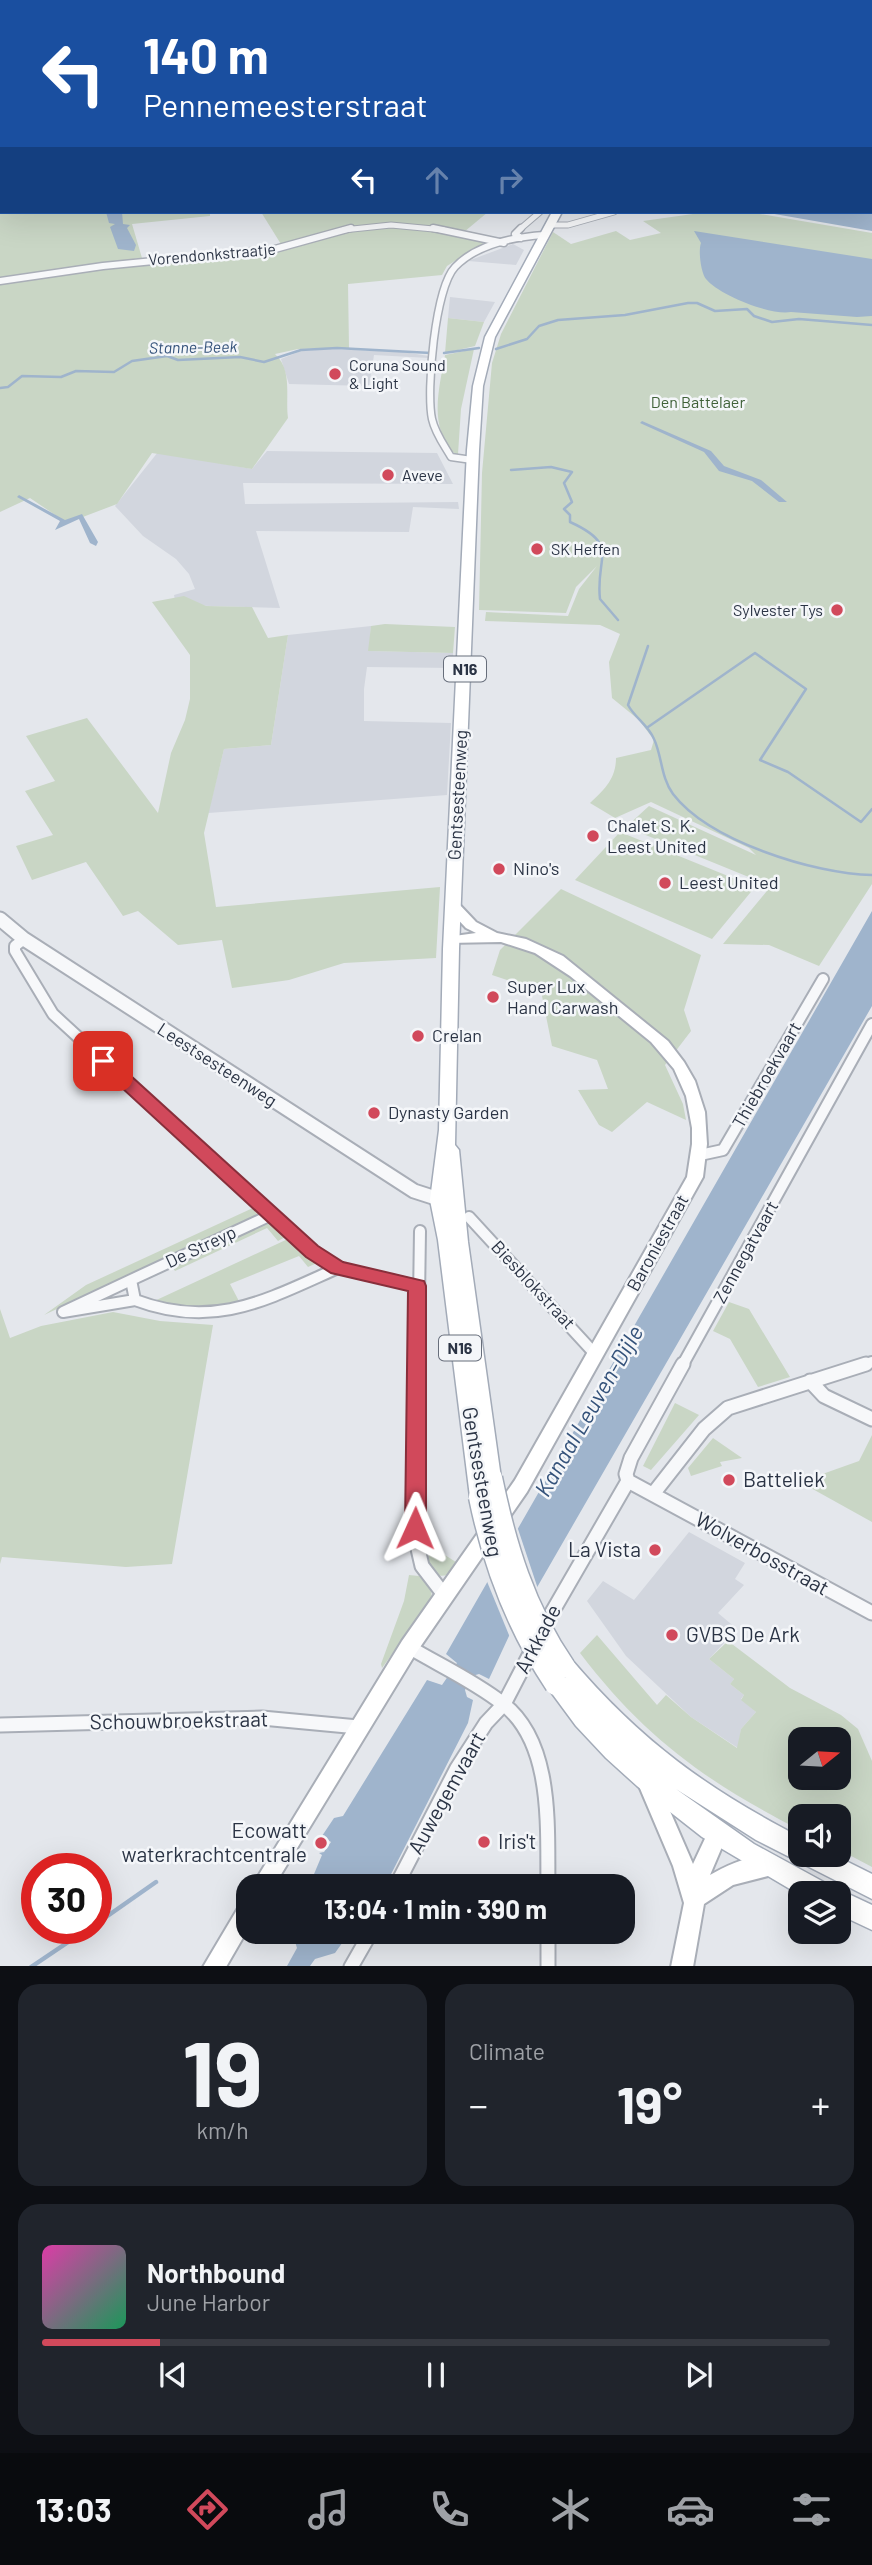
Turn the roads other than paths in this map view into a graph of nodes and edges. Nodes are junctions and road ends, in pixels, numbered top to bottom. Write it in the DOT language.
graph roads {
  1 [pos="538,214"];
  2 [pos="556,214"];
  3 [pos="607,214"];
  4 [pos="547,230"];
  5 [pos="521,239"];
  6 [pos="504,243"];
  7 [pos="0,281"];
  8 [pos="472,460"];
  9 [pos="453,906"];
  10 [pos="0,919"];
  11 [pos="496,936"];
  12 [pos="24,939"];
  13 [pos="513,940"];
  14 [pos="451,944"];
  15 [pos="823,979"];
  16 [pos="872,1024"];
  17 [pos="700,1155"];
  18 [pos="454,1207"];
  19 [pos="271,1214"];
  20 [pos="420,1231"];
  21 [pos="338,1268"];
  22 [pos="131,1280"];
  23 [pos="417,1286"];
  24 [pos="135,1300"];
  25 [pos="596,1354"];
  26 [pos="872,1362"];
  27 [pos="810,1381"];
  28 [pos="872,1419"];
  29 [pos="628,1481"];
  30 [pos="653,1493"];
  31 [pos="572,1575"];
  32 [pos="445,1596"];
  33 [pos="872,1614"];
  34 [pos="409,1647"];
  35 [pos="560,1676"];
  36 [pos="504,1704"];
  37 [pos="0,1725"];
  38 [pos="358,1727"];
  39 [pos="648,1784"];
  40 [pos="728,1812"];
  41 [pos="717,1835"];
  42 [pos="788,1844"];
  43 [pos="769,1867"];
  44 [pos="833,1867"];
  45 [pos="269,1874"];
  46 [pos="402,1874"];
  47 [pos="548,1874"];
  48 [pos="797,1881"];
  49 [pos="872,1887"];
  50 [pos="693,1900"];
  51 [pos="851,1908"];
  52 [pos="872,1918"];
  53 [pos="236,1930"];
  54 [pos="363,1944"];
  55 [pos="548,1944"];
  56 [pos="214,1966"];
  57 [pos="351,1966"];
  58 [pos="548,1966"];
  59 [pos="682,1966"];
  1 -- 5 [label="street"];
  2 -- 4 [label="main road, Gentsesteenweg / N16"];
  3 -- 4 [label="street"];
  4 -- 5 [label="street"];
  4 -- 8 [label="main road, Gentsesteenweg / N16"];
  5 -- 6 [label="street"];
  6 -- 7 [label="street, Vorendonkstraatje"];
  6 -- 8 [label="street"];
  8 -- 9 [label="main road, Gentsesteenweg / N16"];
  9 -- 11 [label="main road"];
  9 -- 14 [label="main road, Gentsesteenweg / N16"];
  10 -- 12 [label="street, Leestsesteenweg"];
  11 -- 13 [label="main road, Baroniestraat"];
  11 -- 14 [label="main road, Baroniestraat"];
  12 -- 18 [label="street, Leestsesteenweg"];
  12 -- 19 [label="street"];
  13 -- 14 [label="main road, Baroniestraat"];
  13 -- 17 [label="main road, Baroniestraat"];
  14 -- 18 [label="main road, Gentsesteenweg / N16"];
  15 -- 17 [label="street, Thiebroekvaart"];
  16 -- 29 [label="street, Zennegatvaart"];
  17 -- 25 [label="main road, Baroniestraat"];
  18 -- 25 [label="street, Biesblokstraat"];
  18 -- 35 [label="main road, Gentsesteenweg / N16, bridge"];
  18 -- 35 [label="main road, Gentsesteenweg / N16, bridge"];
  19 -- 21 [label="street"];
  19 -- 22 [label="street, De Streyp"];
  20 -- 23 [label="street"];
  21 -- 23 [label="street"];
  21 -- 24 [label="street"];
  22 -- 24 [label="street"];
  22 -- 24 [label="street, De Streyp"];
  23 -- 32 [label="street"];
  25 -- 32 [label="main road, Baroniestraat"];
  26 -- 27 [label="street"];
  27 -- 28 [label="street"];
  27 -- 30 [label="street"];
  29 -- 30 [label="street, Wolverbosstraat"];
  29 -- 31 [label="street, Zennegatvaart"];
  30 -- 33 [label="street, Wolverbosstraat"];
  31 -- 36 [label="street, Arkkade"];
  32 -- 34 [label="main road, Baroniestraat"];
  34 -- 36 [label="street"];
  34 -- 38 [label="main road, Baroniestraat"];
  35 -- 39 [label="main road, Gentsesteenweg / N16"];
  35 -- 40 [label="main road, Gentsesteenweg / N16"];
  36 -- 46 [label="street, Auwegemvaart"];
  36 -- 47 [label="street"];
  37 -- 38 [label="street, Schouwbroekstraat"];
  38 -- 45 [label="main road, Baroniestraat"];
  39 -- 41 [label="main road, Gentsesteenweg / N16"];
  39 -- 50 [label="main road"];
  40 -- 41 [label="main road"];
  40 -- 42 [label="main road, N16"];
  41 -- 43 [label="main road, N16"];
  41 -- 50 [label="main road"];
  43 -- 48 [label="main road, N16"];
  43 -- 50 [label="main road"];
  44 -- 49 [label="main road"];
  50 -- 59 [label="main road"];
  51 -- 52 [label="main road"];
  53 -- 56 [label="main road"];
  54 -- 57 [label="street"];
  55 -- 58 [label="street"];
}
